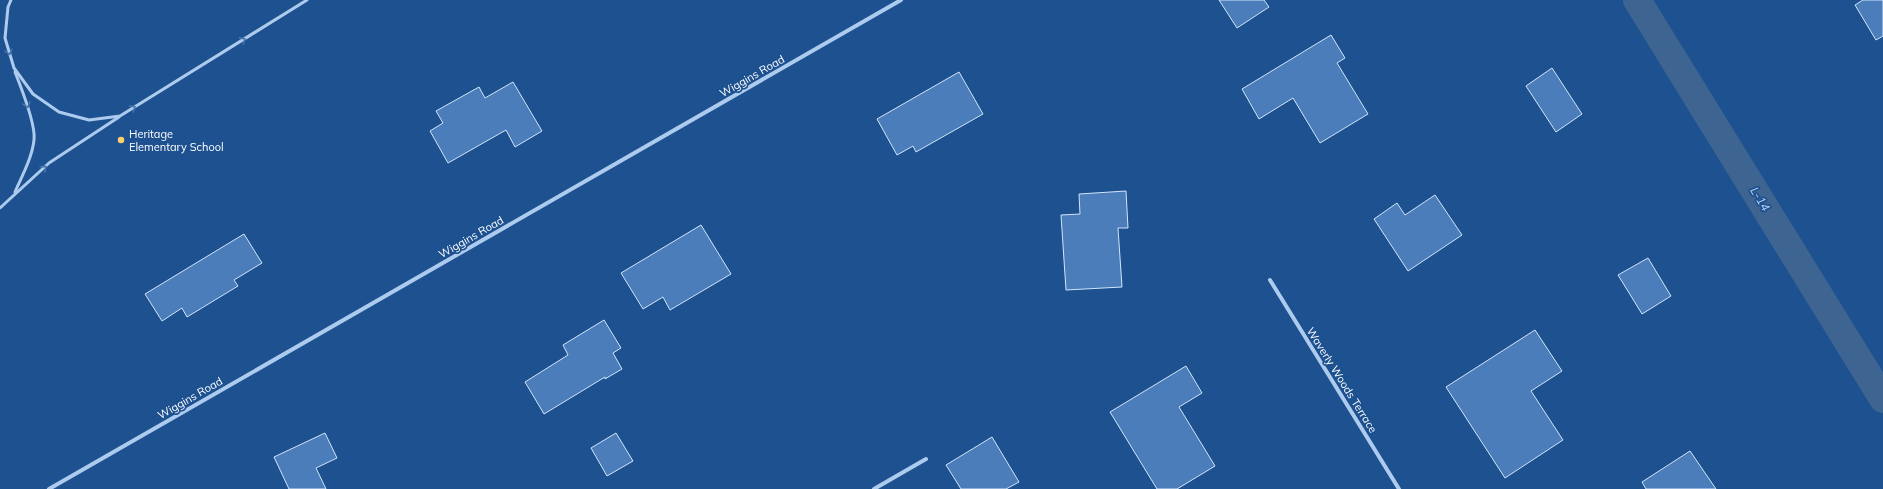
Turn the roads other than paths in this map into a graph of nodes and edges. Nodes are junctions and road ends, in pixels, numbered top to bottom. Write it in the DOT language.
graph roads {
  1 [pos="11,0"];
  2 [pos="306,0"];
  3 [pos="901,0"];
  4 [pos="14,68"];
  5 [pos="120,116"];
  6 [pos="14,194"];
  7 [pos="0,208"];
  8 [pos="1270,280"];
  9 [pos="926,459"];
  10 [pos="49,489"];
  11 [pos="874,489"];
  12 [pos="1399,489"];
  1 -- 4 [label="lane, one-way"];
  5 -- 2 [label="lane, one-way"];
  3 -- 10 [label="street, Wiggins Road"];
  4 -- 5 [label="lane"];
  4 -- 6 [label="lane, one-way"];
  6 -- 5 [label="lane, one-way"];
  6 -- 7 [label="lane"];
  8 -- 12 [label="street, Waverly Woods Terrace"];
  9 -- 11 [label="street"];
}
